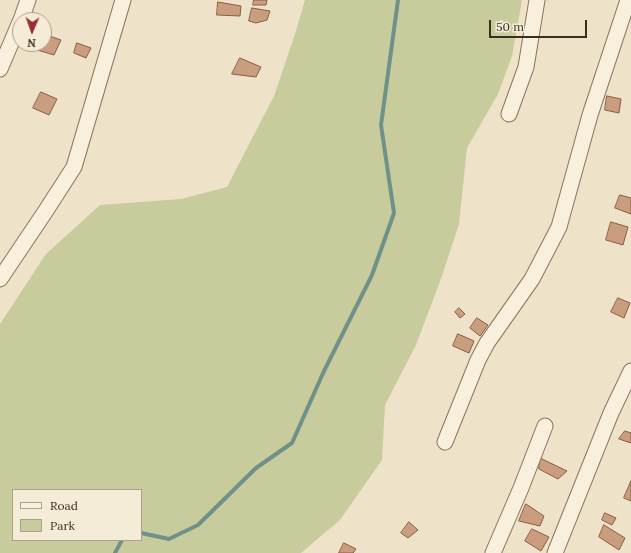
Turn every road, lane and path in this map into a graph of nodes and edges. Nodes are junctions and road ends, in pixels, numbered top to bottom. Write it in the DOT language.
graph roads {
  1 [pos="28,0"];
  2 [pos="123,0"];
  3 [pos="537,0"];
  4 [pos="628,0"];
  5 [pos="23,12"];
  6 [pos="12,40"];
  7 [pos="0,69"];
  8 [pos="509,114"];
  9 [pos="0,279"];
  10 [pos="631,371"];
  11 [pos="545,426"];
  12 [pos="445,442"];
  13 [pos="493,553"];
  14 [pos="555,553"];
  1 -- 5 [label="street"];
  2 -- 9 [label="street"];
  3 -- 8 [label="street"];
  4 -- 12 [label="street"];
  6 -- 7 [label="street"];
  10 -- 14 [label="street"];
  11 -- 13 [label="street"];
}
